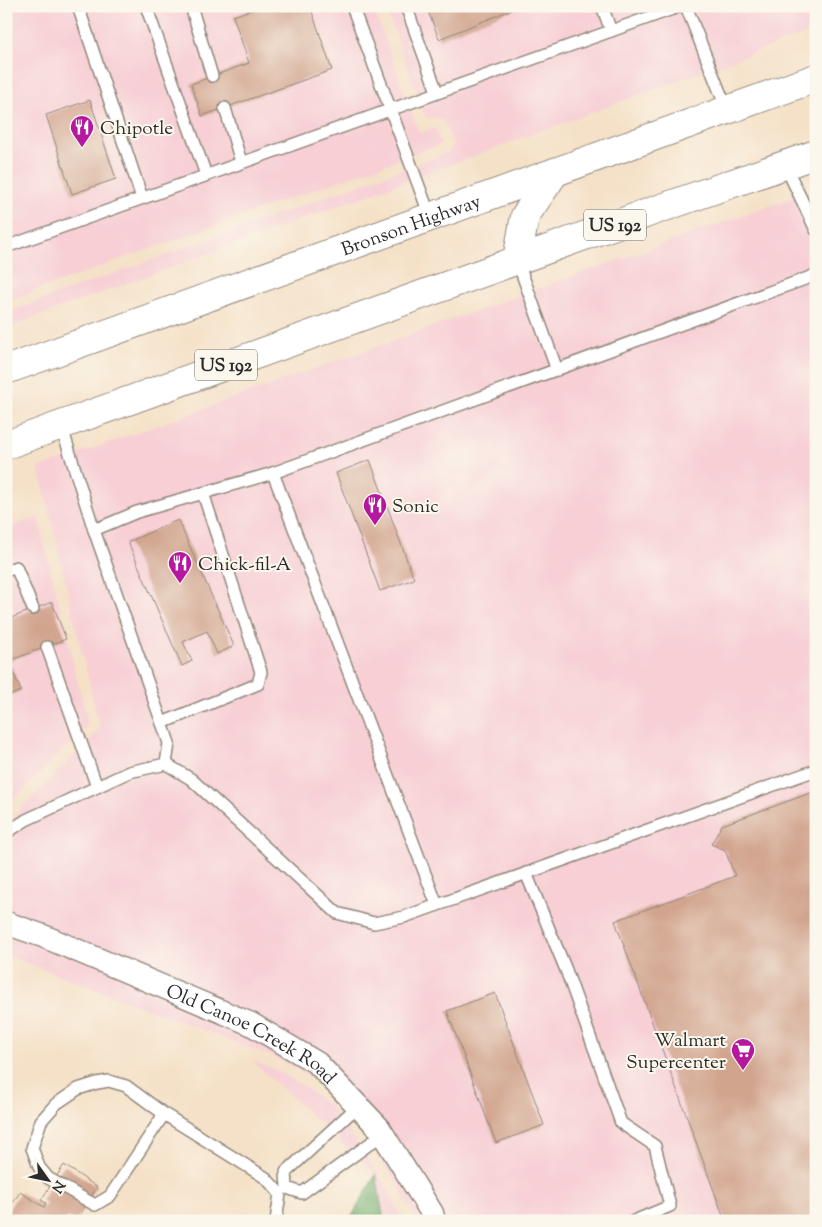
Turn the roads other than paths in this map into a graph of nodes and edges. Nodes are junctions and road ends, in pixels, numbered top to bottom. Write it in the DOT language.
graph roads {
  1 [pos="78,6"];
  2 [pos="146,6"];
  3 [pos="191,6"];
  4 [pos="352,6"];
  5 [pos="406,6"];
  6 [pos="602,6"];
  7 [pos="680,6"];
  8 [pos="686,6"];
  9 [pos="611,31"];
  10 [pos="212,76"];
  11 [pos="816,78"];
  12 [pos="438,92"];
  13 [pos="225,108"];
  14 [pos="390,109"];
  15 [pos="727,110"];
  16 [pos="816,154"];
  17 [pos="241,162"];
  18 [pos="785,165"];
  19 [pos="554,172"];
  20 [pos="206,175"];
  21 [pos="142,198"];
  22 [pos="430,216"];
  23 [pos="816,230"];
  24 [pos="6,247"];
  25 [pos="517,260"];
  26 [pos="816,276"];
  27 [pos="6,370"];
  28 [pos="557,370"];
  29 [pos="60,425"];
  30 [pos="6,445"];
  31 [pos="273,473"];
  32 [pos="203,493"];
  33 [pos="94,530"];
  34 [pos="6,571"];
  35 [pos="33,609"];
  36 [pos="47,647"];
  37 [pos="162,723"];
  38 [pos="166,764"];
  39 [pos="816,770"];
  40 [pos="97,787"];
  41 [pos="9,828"];
  42 [pos="526,873"];
  43 [pos="437,905"];
  44 [pos="6,923"];
  45 [pos="358,1106"];
  46 [pos="164,1114"];
  47 [pos="383,1134"];
  48 [pos="283,1191"];
  49 [pos="276,1221"];
  50 [pos="434,1221"];
  51 [pos="634,1221"];
  1 -- 21 [label="lane"];
  2 -- 20 [label="lane"];
  3 -- 10 [label="lane"];
  4 -- 14 [label="lane"];
  5 -- 12 [label="lane"];
  6 -- 9 [label="lane"];
  7 -- 9 [label="lane"];
  8 -- 15 [label="lane"];
  9 -- 12 [label="lane"];
  11 -- 15 [label="highway, Bronson Highway"];
  12 -- 14 [label="lane"];
  13 -- 17 [label="lane"];
  14 -- 17 [label="lane"];
  14 -- 22 [label="lane"];
  15 -- 19 [label="highway, Bronson Highway"];
  16 -- 18 [label="highway, US 192"];
  17 -- 20 [label="lane"];
  18 -- 23 [label="lane"];
  18 -- 25 [label="highway, US 192"];
  19 -- 22 [label="highway, Bronson Highway"];
  19 -- 25 [label="highway"];
  20 -- 21 [label="lane"];
  21 -- 24 [label="lane"];
  22 -- 27 [label="highway, Bronson Highway"];
  25 -- 28 [label="lane"];
  25 -- 29 [label="highway, US 192"];
  26 -- 28 [label="lane"];
  28 -- 31 [label="lane"];
  29 -- 30 [label="highway, US 192"];
  29 -- 33 [label="lane"];
  31 -- 32 [label="lane"];
  31 -- 43 [label="lane"];
  32 -- 33 [label="lane"];
  32 -- 37 [label="lane"];
  33 -- 37 [label="lane"];
  34 -- 35 [label="lane"];
  36 -- 40 [label="lane"];
  37 -- 38 [label="lane"];
  38 -- 40 [label="lane"];
  38 -- 43 [label="lane"];
  39 -- 42 [label="lane"];
  40 -- 41 [label="lane"];
  42 -- 43 [label="lane"];
  42 -- 51 [label="lane"];
  44 -- 45 [label="street, Old Canoe Creek Road"];
  45 -- 47 [label="street, Old Canoe Creek Road"];
  45 -- 48 [label="lane"];
  46 -- 46 [label="lane"];
  46 -- 48 [label="lane"];
  47 -- 48 [label="lane"];
  47 -- 50 [label="street, Old Canoe Creek Road"];
  48 -- 49 [label="lane"];
}
